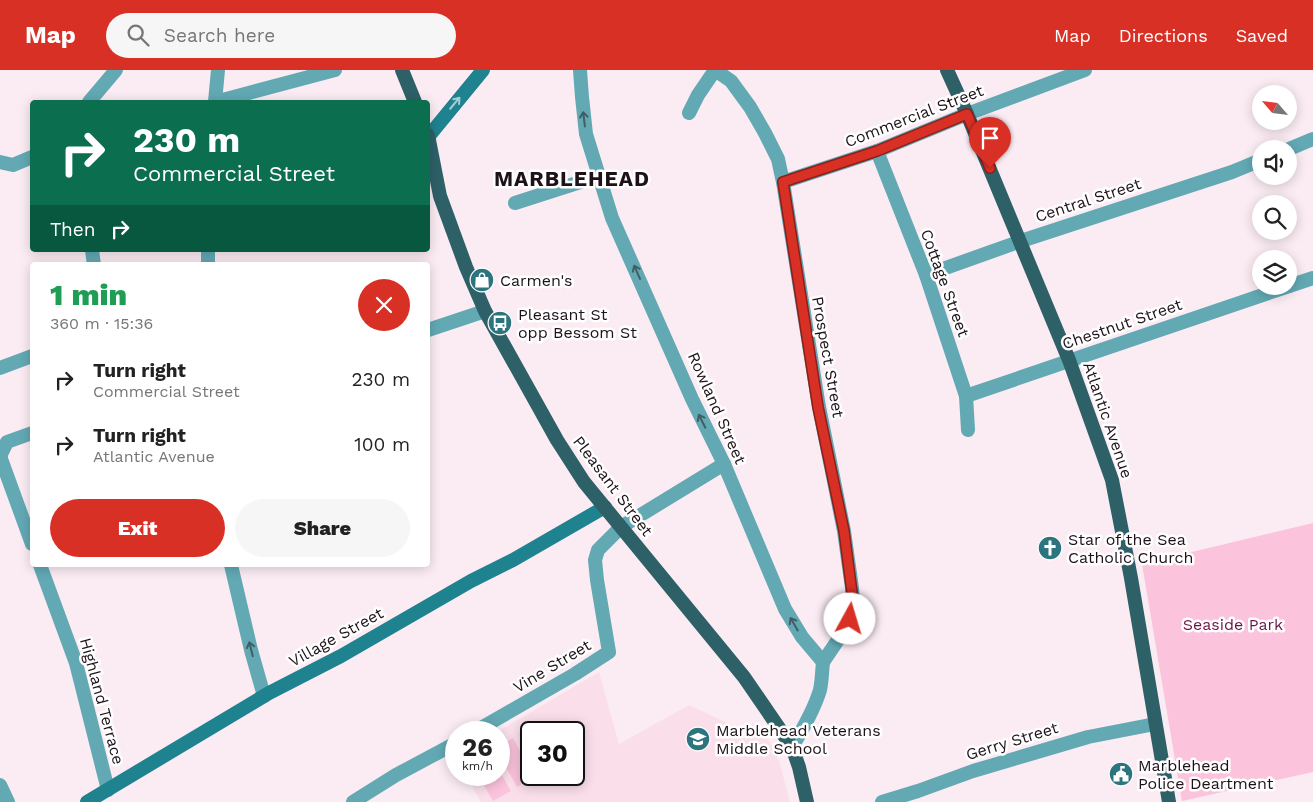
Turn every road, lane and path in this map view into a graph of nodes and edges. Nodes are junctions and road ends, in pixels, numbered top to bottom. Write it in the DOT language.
graph roads {
  1 [pos="218,70"];
  2 [pos="335,70"];
  3 [pos="402,70"];
  4 [pos="482,70"];
  5 [pos="580,70"];
  6 [pos="715,70"];
  7 [pos="947,70"];
  8 [pos="1084,70"];
  9 [pos="111,72"];
  10 [pos="90,100"];
  11 [pos="215,100"];
  12 [pos="222,100"];
  13 [pos="414,100"];
  14 [pos="689,113"];
  15 [pos="967,114"];
  16 [pos="430,134"];
  17 [pos="1313,139"];
  18 [pos="430,146"];
  19 [pos="1297,146"];
  20 [pos="877,151"];
  21 [pos="30,158"];
  22 [pos="0,162"];
  23 [pos="1252,164"];
  24 [pos="598,176"];
  25 [pos="783,182"];
  26 [pos="516,203"];
  27 [pos="1021,241"];
  28 [pos="926,275"];
  29 [pos="1313,278"];
  30 [pos="1297,283"];
  31 [pos="1262,295"];
  32 [pos="485,311"];
  33 [pos="430,329"];
  34 [pos="30,357"];
  35 [pos="1069,360"];
  36 [pos="0,367"];
  37 [pos="966,396"];
  38 [pos="968,430"];
  39 [pos="30,434"];
  40 [pos="724,464"];
  41 [pos="604,507"];
  42 [pos="621,527"];
  43 [pos="30,539"];
  44 [pos="41,567"];
  45 [pos="231,567"];
  46 [pos="823,662"];
  47 [pos="264,696"];
  48 [pos="493,721"];
  49 [pos="1155,724"];
  50 [pos="792,746"];
  51 [pos="445,750"];
  52 [pos="0,785"];
  53 [pos="108,790"];
  54 [pos="8,802"];
  55 [pos="87,802"];
  56 [pos="353,802"];
  57 [pos="808,802"];
  58 [pos="882,802"];
  59 [pos="1169,802"];
  1 -- 11 [label="street"];
  2 -- 12 [label="street"];
  3 -- 13 [label="main road"];
  16 -- 4 [label="main road, one-way"];
  24 -- 5 [label="street, Rowland Street, one-way"];
  6 -- 14 [label="street"];
  6 -- 25 [label="street, Prospect Street"];
  7 -- 15 [label="main road, Atlantic Avenue"];
  8 -- 15 [label="street, Commercial Street"];
  9 -- 10 [label="street"];
  15 -- 20 [label="street, Commercial Street"];
  15 -- 27 [label="main road, Atlantic Avenue"];
  17 -- 19 [label="street"];
  18 -- 32 [label="main road, Pleasant Street"];
  20 -- 25 [label="street, Commercial Street"];
  20 -- 28 [label="street, Cottage Street"];
  21 -- 22 [label="street"];
  23 -- 27 [label="street, Central Street"];
  24 -- 26 [label="street"];
  40 -- 24 [label="street, Rowland Street, one-way"];
  25 -- 46 [label="street, Prospect Street"];
  27 -- 28 [label="street, Central Street"];
  27 -- 35 [label="main road, Atlantic Avenue"];
  28 -- 37 [label="street, Cottage Street"];
  29 -- 30 [label="street, Chestnut Street"];
  31 -- 35 [label="street, Chestnut Street"];
  32 -- 33 [label="street"];
  32 -- 41 [label="main road, Pleasant Street"];
  34 -- 36 [label="street"];
  35 -- 37 [label="street, Chestnut Street"];
  35 -- 49 [label="main road, Atlantic Avenue"];
  37 -- 38 [label="street, Cottage Street"];
  39 -- 43 [label="street"];
  40 -- 42 [label="street"];
  46 -- 40 [label="street, Rowland Street, one-way"];
  41 -- 42 [label="main road, Pleasant Street"];
  41 -- 47 [label="main road, Village Street"];
  42 -- 48 [label="street, Vine Street"];
  42 -- 50 [label="main road, Pleasant Street"];
  44 -- 53 [label="street, Highland Terrace"];
  47 -- 45 [label="street, one-way"];
  46 -- 50 [label="street"];
  47 -- 53 [label="main road, Village Street"];
  49 -- 58 [label="street, Gerry Street"];
  49 -- 59 [label="main road, Atlantic Avenue"];
  50 -- 57 [label="main road, Pleasant Street"];
  51 -- 56 [label="street"];
  52 -- 54 [label="street"];
  53 -- 55 [label="main road, Village Street"];
}
